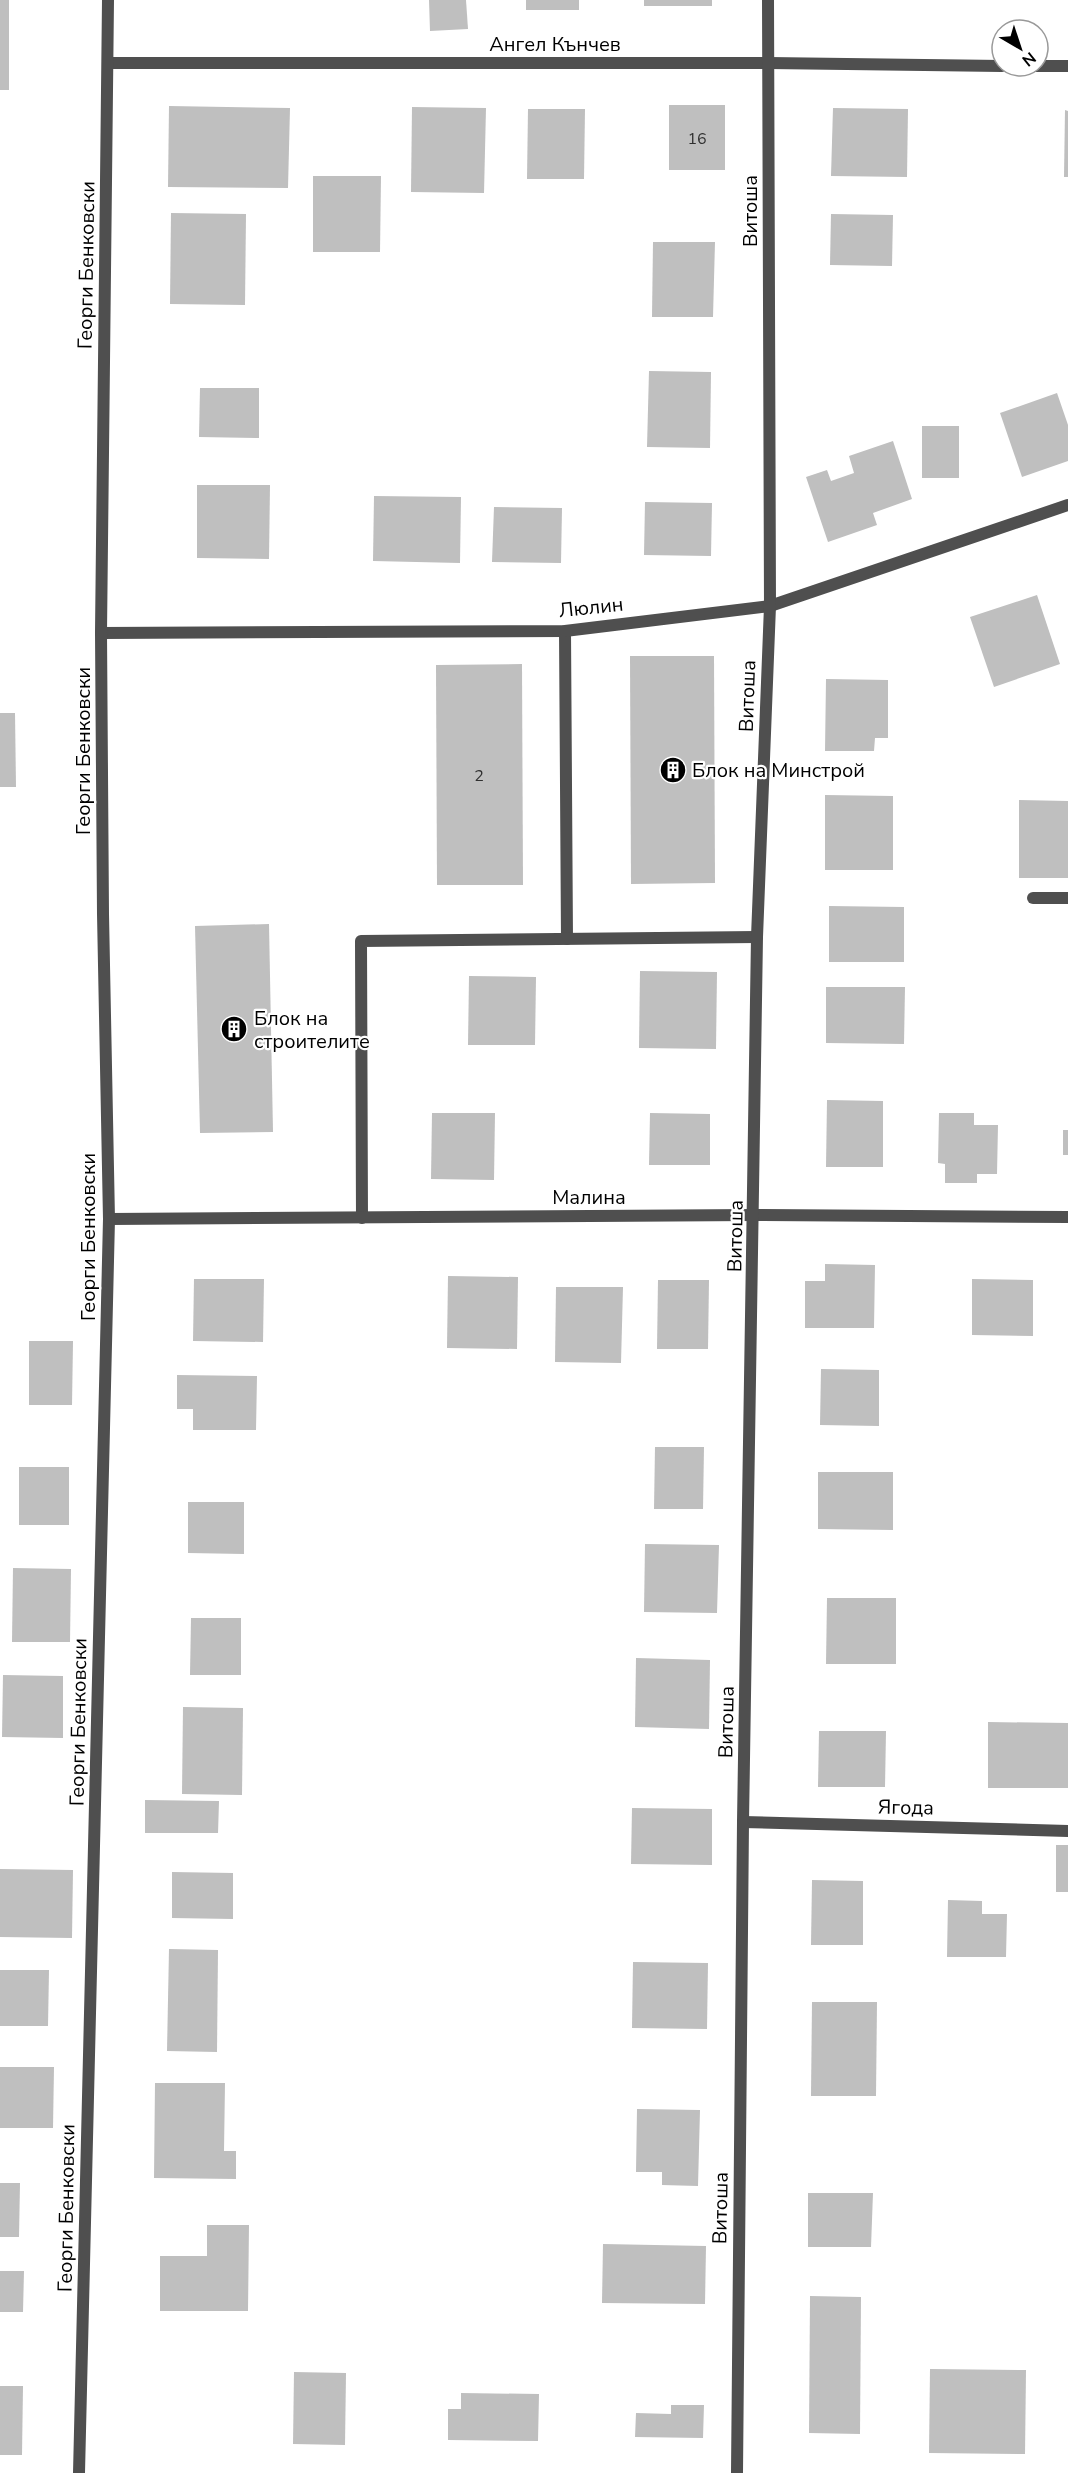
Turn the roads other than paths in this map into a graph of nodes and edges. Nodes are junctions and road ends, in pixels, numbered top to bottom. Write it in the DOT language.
graph roads {
  1 [pos="108,0"];
  2 [pos="768,0"];
  3 [pos="108,63"];
  4 [pos="769,63"];
  5 [pos="990,66"];
  6 [pos="1050,66"];
  7 [pos="1068,66"];
  8 [pos="1068,505"];
  9 [pos="770,606"];
  10 [pos="565,631"];
  11 [pos="101,633"];
  12 [pos="1033,898"];
  13 [pos="1068,898"];
  14 [pos="757,937"];
  15 [pos="567,939"];
  16 [pos="754,1215"];
  17 [pos="1068,1217"];
  18 [pos="362,1218"];
  19 [pos="109,1219"];
  20 [pos="743,1822"];
  21 [pos="1068,1831"];
  22 [pos="79,2473"];
  23 [pos="737,2473"];
  1 -- 3 [label="street, Георги Бенковски"];
  2 -- 4 [label="street, Витоша"];
  3 -- 4 [label="street, Ангел Кънчев"];
  3 -- 11 [label="street, Георги Бенковски"];
  4 -- 5 [label="street, Ангел Кънчев"];
  4 -- 9 [label="street, Витоша"];
  6 -- 7 [label="street"];
  8 -- 9 [label="street, Люлин"];
  9 -- 10 [label="street, Люлин"];
  9 -- 14 [label="street, Витоша"];
  10 -- 11 [label="street, Люлин"];
  10 -- 15 [label="street"];
  11 -- 19 [label="street, Георги Бенковски"];
  12 -- 13 [label="street"];
  14 -- 15 [label="street"];
  14 -- 16 [label="street, Витоша"];
  15 -- 18 [label="street"];
  16 -- 17 [label="street, Малина"];
  16 -- 18 [label="street, Малина"];
  16 -- 20 [label="street, Витоша"];
  18 -- 19 [label="street, Малина"];
  19 -- 22 [label="street, Георги Бенковски"];
  20 -- 21 [label="street, Ягода"];
  20 -- 23 [label="street, Витоша"];
}
